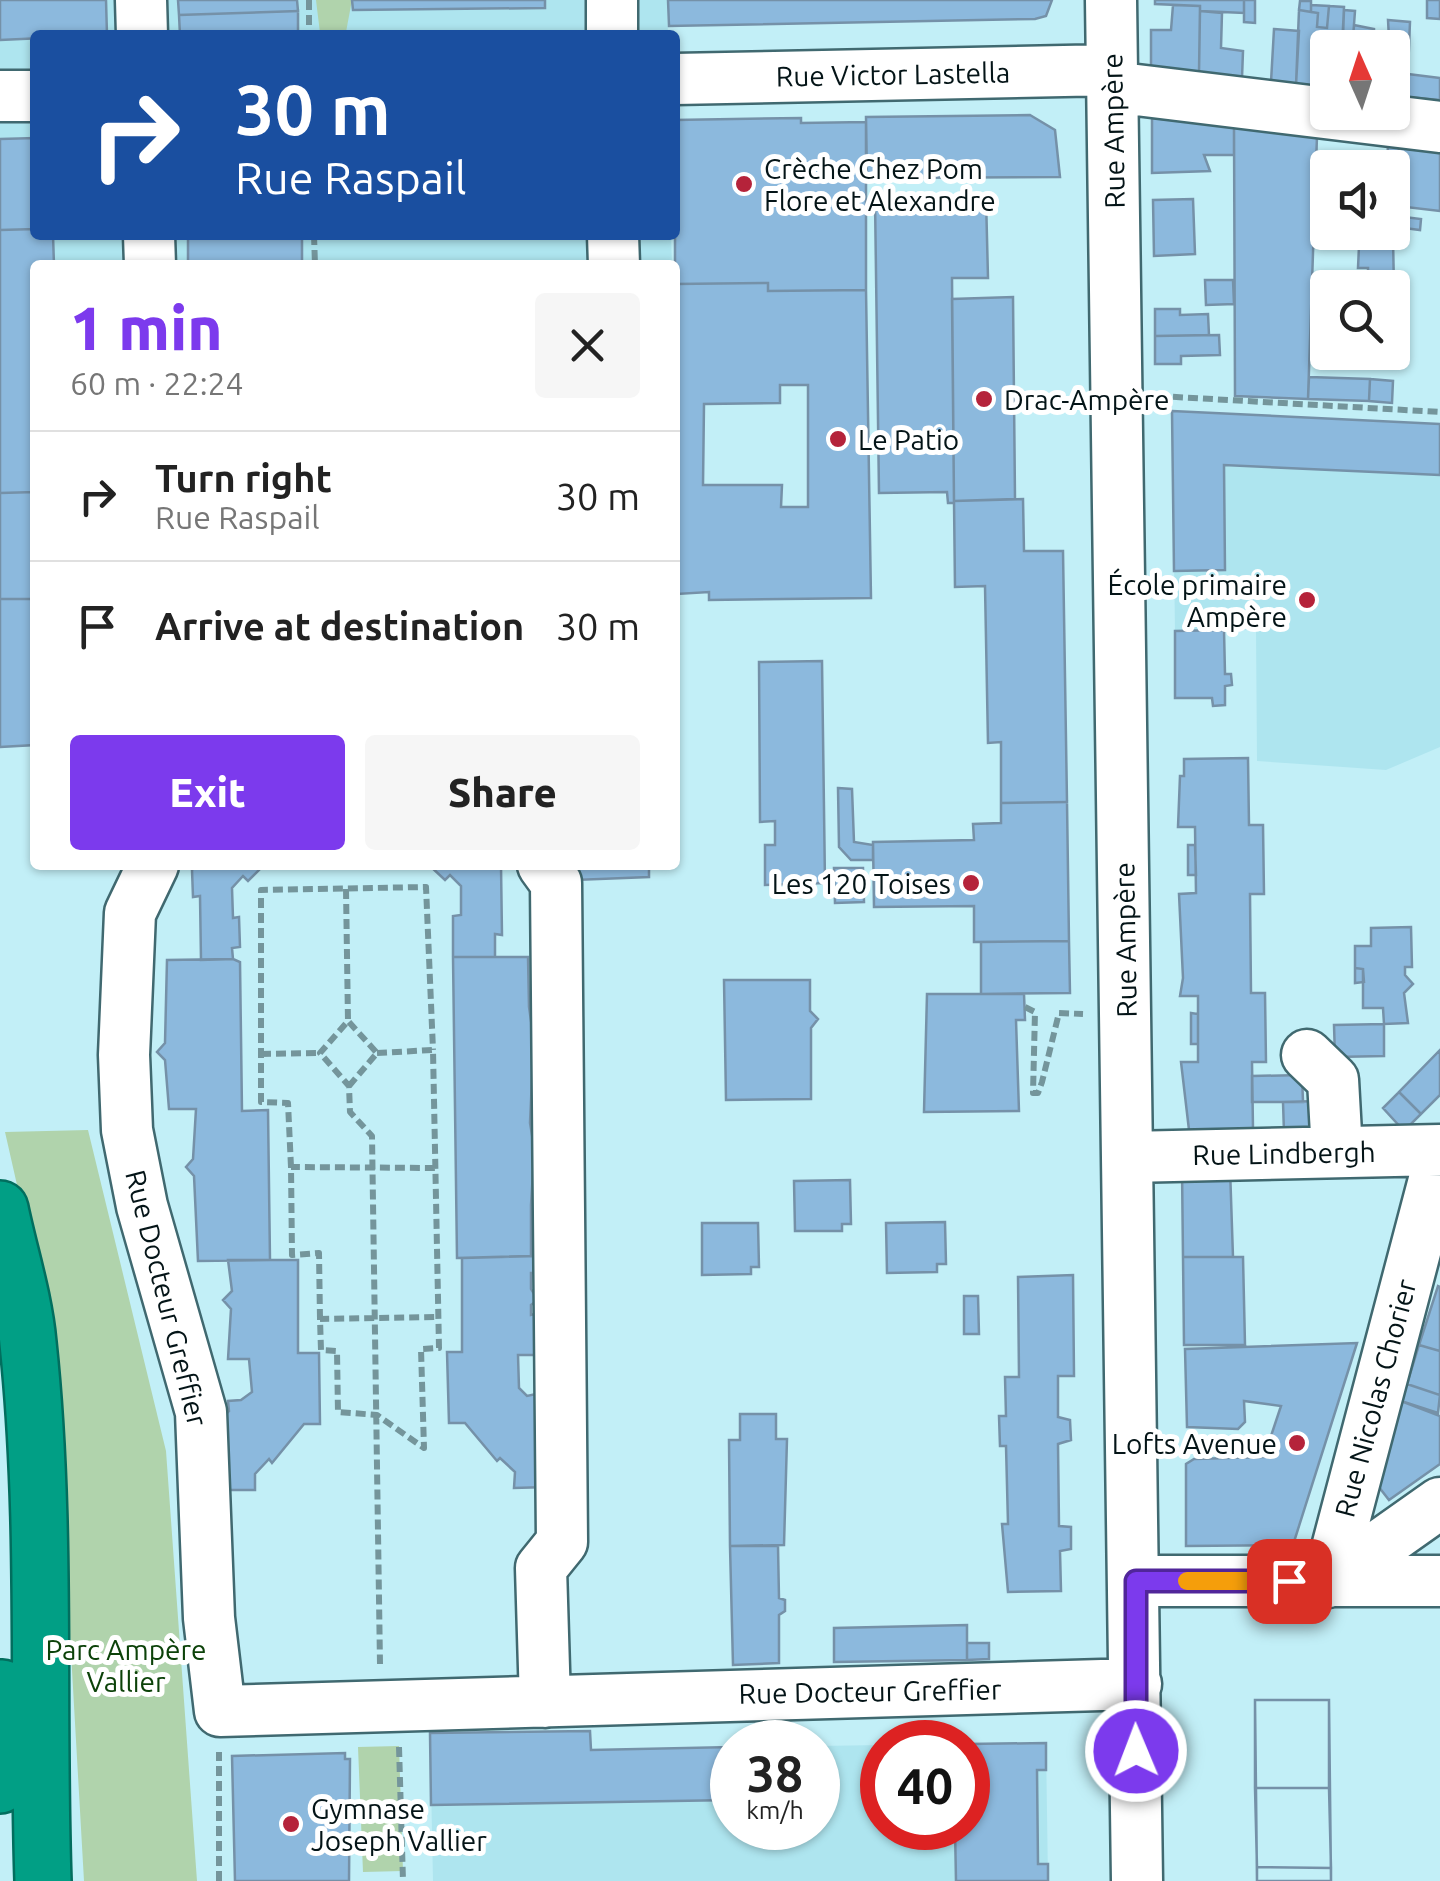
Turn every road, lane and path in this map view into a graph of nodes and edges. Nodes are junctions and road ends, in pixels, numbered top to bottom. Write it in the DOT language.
graph roads {
  1 [pos="141,0"];
  2 [pos="309,0"];
  3 [pos="612,0"];
  4 [pos="1110,0"];
  5 [pos="142,30"];
  6 [pos="309,30"];
  7 [pos="612,30"];
  8 [pos="680,79"];
  9 [pos="1112,79"];
  10 [pos="0,96"];
  11 [pos="30,96"];
  12 [pos="1440,127"];
  13 [pos="1117,394"];
  14 [pos="1440,412"];
  15 [pos="151,870"];
  16 [pos="547,870"];
  17 [pos="346,889"];
  18 [pos="1024,1008"];
  19 [pos="1126,1013"];
  20 [pos="348,1021"];
  21 [pos="432,1050"];
  22 [pos="320,1053"];
  23 [pos="377,1053"];
  24 [pos="261,1054"];
  25 [pos="1307,1055"];
  26 [pos="349,1086"];
  27 [pos="1337,1152"];
  28 [pos="1440,1153"];
  29 [pos="1129,1157"];
  30 [pos="290,1168"];
  31 [pos="372,1168"];
  32 [pos="435,1168"];
  33 [pos="0,1209"];
  34 [pos="374,1317"];
  35 [pos="439,1317"];
  36 [pos="320,1318"];
  37 [pos="377,1414"];
  38 [pos="1440,1502"];
  39 [pos="3,1530"];
  40 [pos="1136,1581"];
  41 [pos="1440,1581"];
  42 [pos="1328,1582"];
  43 [pos="1136,1684"];
  44 [pos="545,1702"];
  45 [pos="389,1705"];
  46 [pos="220,1711"];
  47 [pos="38,1719"];
  48 [pos="0,1785"];
  49 [pos="43,1881"];
  50 [pos="219,1881"];
  51 [pos="403,1881"];
  52 [pos="1138,1881"];
  1 -- 5 [label="street"];
  2 -- 6 [label="path"];
  3 -- 7 [label="street"];
  4 -- 9 [label="street, Rue Ampère"];
  8 -- 9 [label="street, Rue Victor Lastella"];
  9 -- 12 [label="street, Rue Victor Lastella"];
  9 -- 13 [label="street, Rue Ampère"];
  10 -- 11 [label="street"];
  13 -- 14 [label="path"];
  13 -- 19 [label="street, Rue Ampère"];
  15 -- 46 [label="street, Rue Docteur Greffier"];
  16 -- 44 [label="street"];
  17 -- 20 [label="path"];
  17 -- 21 [label="path"];
  17 -- 24 [label="path"];
  18 -- 19 [label="path"];
  19 -- 29 [label="street, Rue Ampère"];
  20 -- 22 [label="path"];
  20 -- 23 [label="path"];
  21 -- 23 [label="path"];
  21 -- 32 [label="path"];
  22 -- 24 [label="path"];
  22 -- 26 [label="path"];
  23 -- 26 [label="path"];
  24 -- 30 [label="path"];
  25 -- 27 [label="street"];
  26 -- 31 [label="path"];
  27 -- 28 [label="street, Rue Lindbergh"];
  27 -- 29 [label="street, Rue Lindbergh"];
  28 -- 42 [label="street, Rue Nicolas Chorier"];
  29 -- 40 [label="street, Rue Ampère"];
  30 -- 31 [label="path"];
  30 -- 36 [label="path"];
  31 -- 32 [label="path"];
  31 -- 34 [label="path"];
  32 -- 35 [label="path"];
  33 -- 47 [label="highway"];
  34 -- 35 [label="path"];
  34 -- 36 [label="path"];
  34 -- 37 [label="path"];
  35 -- 37 [label="path"];
  36 -- 37 [label="path"];
  37 -- 45 [label="path"];
  38 -- 42 [label="street"];
  39 -- 47 [label="highway"];
  39 -- 48 [label="highway"];
  40 -- 42 [label="street"];
  40 -- 43 [label="street, Rue Ampère"];
  41 -- 42 [label="street"];
  43 -- 44 [label="street, Rue Docteur Greffier"];
  43 -- 52 [label="street, Rue Ampère"];
  44 -- 45 [label="street, Rue Docteur Greffier"];
  45 -- 46 [label="street, Rue Docteur Greffier"];
  45 -- 51 [label="path"];
  46 -- 50 [label="path"];
  47 -- 49 [label="highway"];
}
